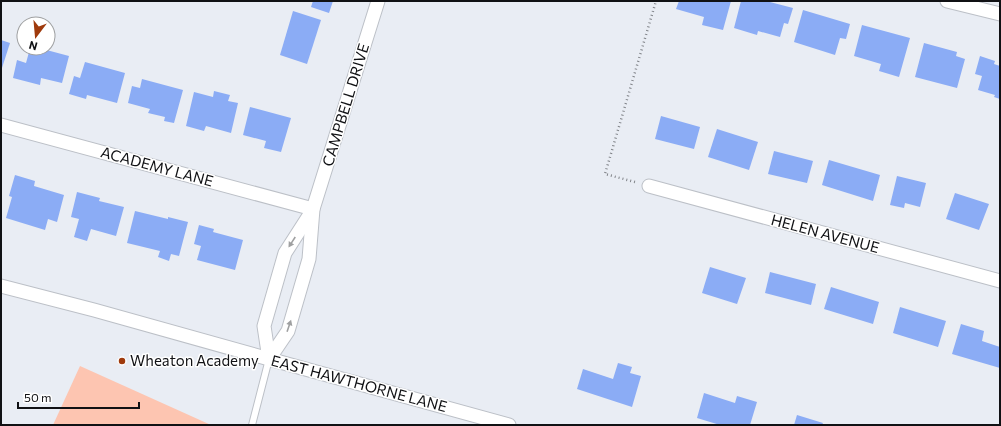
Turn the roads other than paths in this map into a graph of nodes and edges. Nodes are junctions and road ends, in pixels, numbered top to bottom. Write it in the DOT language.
graph roads {
  1 [pos="378,1"];
  2 [pos="946,1"];
  3 [pos="1000,14"];
  4 [pos="1,125"];
  5 [pos="649,186"];
  6 [pos="313,209"];
  7 [pos="1000,282"];
  8 [pos="1,286"];
  9 [pos="269,359"];
  10 [pos="252,425"];
  11 [pos="509,425"];
  1 -- 6 [label="street, CAMPBELL DRIVE"];
  2 -- 3 [label="street"];
  4 -- 6 [label="street, ACADEMY LANE"];
  5 -- 7 [label="street, HELEN AVENUE"];
  9 -- 6 [label="street, CAMPBELL DRIVE, one-way"];
  6 -- 9 [label="street, CAMPBELL DRIVE, one-way"];
  8 -- 9 [label="street, EAST HAWTHORNE LANE"];
  9 -- 10 [label="lane"];
  9 -- 11 [label="street, EAST HAWTHORNE LANE"];
}
